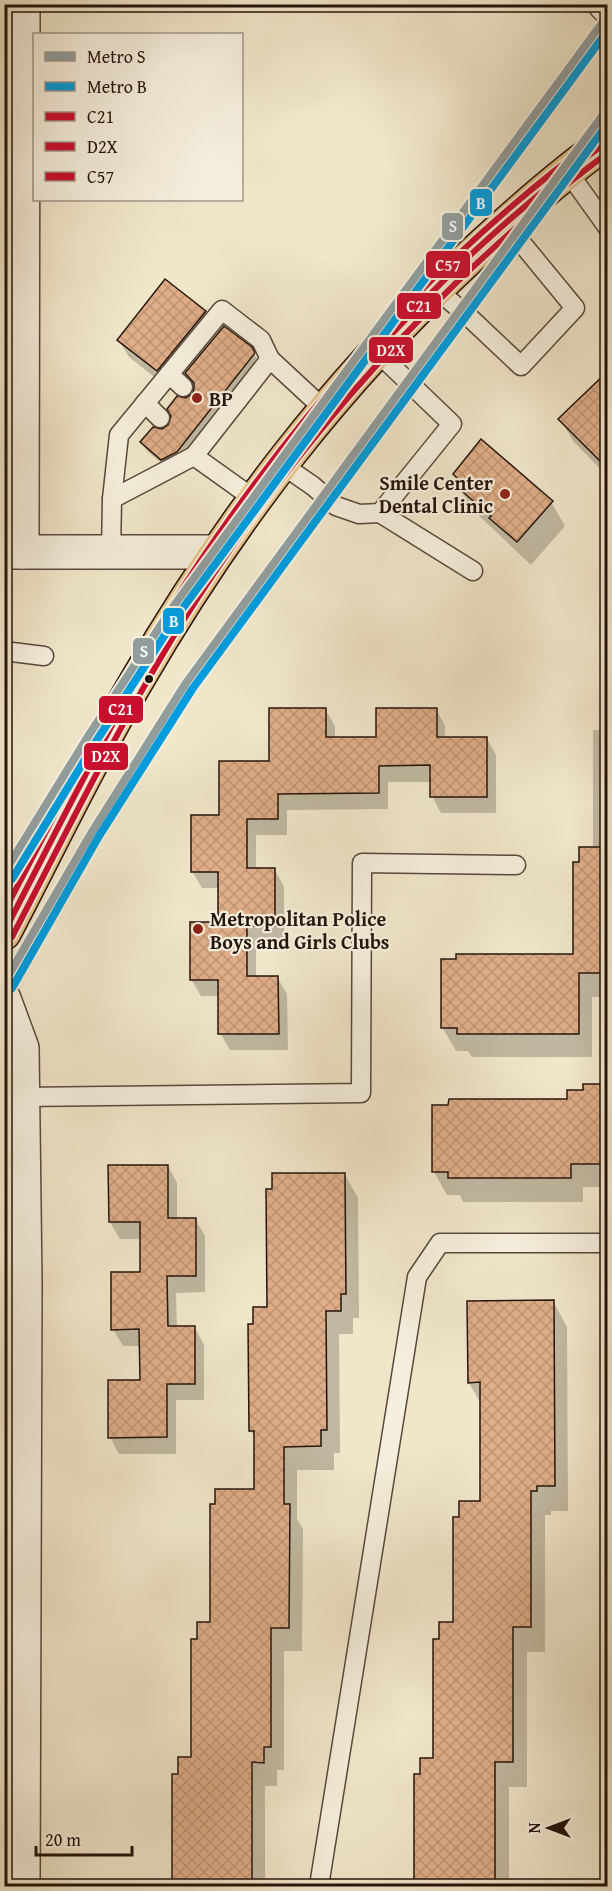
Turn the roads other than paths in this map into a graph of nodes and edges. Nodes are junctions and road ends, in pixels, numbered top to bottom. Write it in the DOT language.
graph roads {
  1 [pos="23,4"];
  2 [pos="608,141"];
  3 [pos="568,172"];
  4 [pos="506,224"];
  5 [pos="608,228"];
  6 [pos="436,290"];
  7 [pos="14,331"];
  8 [pos="376,351"];
  9 [pos="270,359"];
  10 [pos="169,374"];
  11 [pos="183,387"];
  12 [pos="145,403"];
  13 [pos="325,410"];
  14 [pos="160,418"];
  15 [pos="194,448"];
  16 [pos="281,464"];
  17 [pos="112,499"];
  18 [pos="254,499"];
  19 [pos="380,513"];
  20 [pos="13,552"];
  21 [pos="111,552"];
  22 [pos="217,552"];
  23 [pos="473,571"];
  24 [pos="4,651"];
  25 [pos="45,656"];
  26 [pos="516,865"];
  27 [pos="4,933"];
  28 [pos="4,999"];
  29 [pos="22,1097"];
  30 [pos="608,1243"];
  31 [pos="14,1472"];
  32 [pos="14,1739"];
  33 [pos="23,1887"];
  34 [pos="319,1887"];
  1 -- 7 [label="street"];
  2 -- 3 [label="main road"];
  3 -- 4 [label="main road"];
  3 -- 5 [label="lane"];
  4 -- 6 [label="main road"];
  4 -- 6 [label="lane"];
  6 -- 8 [label="main road"];
  7 -- 20 [label="street"];
  8 -- 13 [label="main road"];
  8 -- 19 [label="lane"];
  9 -- 10 [label="lane"];
  9 -- 13 [label="lane"];
  9 -- 15 [label="lane"];
  10 -- 11 [label="lane"];
  10 -- 12 [label="lane"];
  12 -- 14 [label="lane"];
  12 -- 17 [label="lane"];
  13 -- 16 [label="main road"];
  15 -- 17 [label="lane"];
  15 -- 18 [label="lane"];
  16 -- 18 [label="main road"];
  16 -- 19 [label="lane"];
  17 -- 21 [label="lane"];
  18 -- 22 [label="main road"];
  19 -- 23 [label="lane"];
  20 -- 21 [label="street"];
  21 -- 22 [label="street"];
  22 -- 27 [label="main road"];
  24 -- 25 [label="lane"];
  26 -- 29 [label="lane"];
  28 -- 29 [label="street"];
  29 -- 31 [label="street"];
  30 -- 34 [label="lane"];
  31 -- 32 [label="street"];
  32 -- 33 [label="street"];
}
